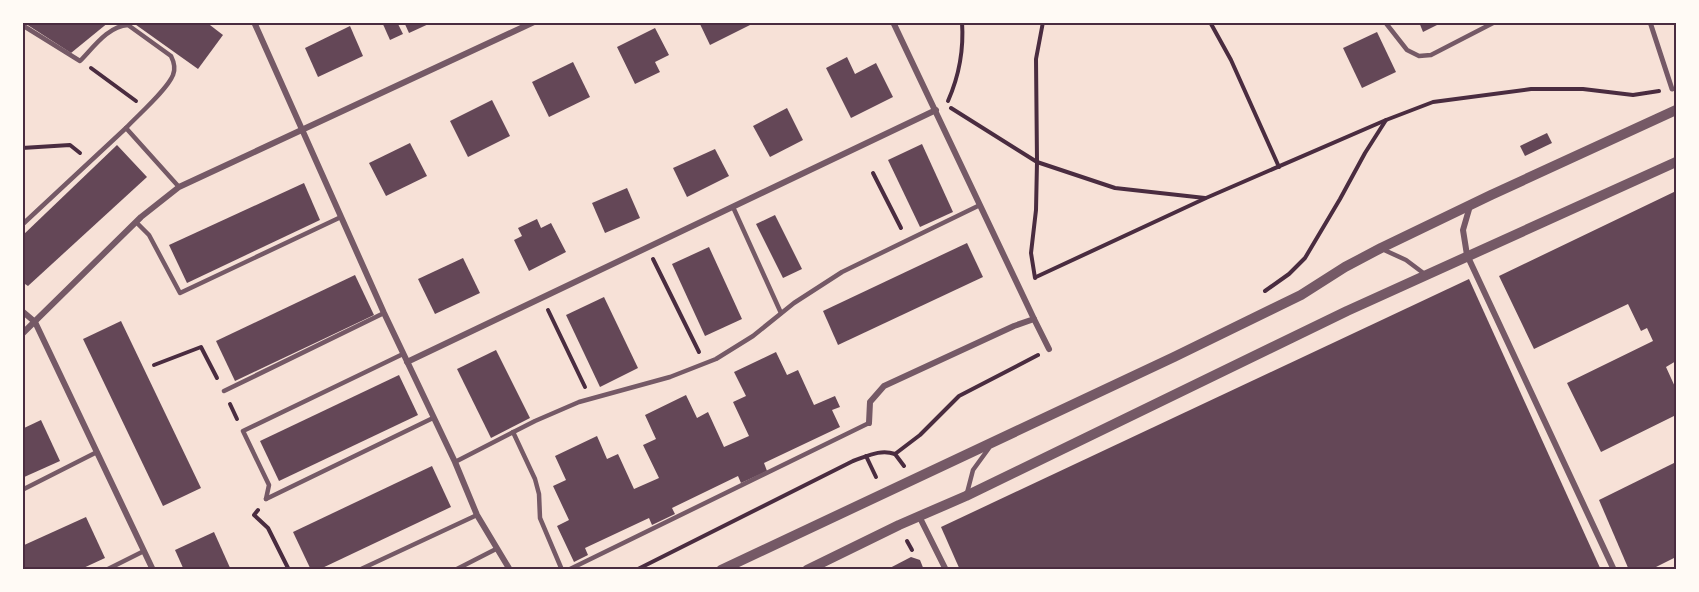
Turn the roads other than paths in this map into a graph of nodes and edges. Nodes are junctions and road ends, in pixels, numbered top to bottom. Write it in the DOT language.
graph roads {
  1 [pos="254,22"];
  2 [pos="534,22"];
  3 [pos="893,22"];
  4 [pos="1385,22"];
  5 [pos="1495,22"];
  6 [pos="1650,22"];
  7 [pos="22,25"];
  8 [pos="1672,89"];
  9 [pos="936,110"];
  10 [pos="1677,110"];
  11 [pos="126,128"];
  12 [pos="302,130"];
  13 [pos="1677,162"];
  14 [pos="179,187"];
  15 [pos="980,205"];
  16 [pos="1470,206"];
  17 [pos="733,207"];
  18 [pos="341,217"];
  19 [pos="22,222"];
  20 [pos="136,222"];
  21 [pos="1381,248"];
  22 [pos="1467,255"];
  23 [pos="1426,275"];
  24 [pos="22,311"];
  25 [pos="384,313"];
  26 [pos="782,313"];
  27 [pos="1034,319"];
  28 [pos="35,322"];
  29 [pos="22,334"];
  30 [pos="1049,349"];
  31 [pos="403,354"];
  32 [pos="407,362"];
  33 [pos="224,391"];
  34 [pos="433,418"];
  35 [pos="869,423"];
  36 [pos="513,432"];
  37 [pos="996,439"];
  38 [pos="97,452"];
  39 [pos="455,462"];
  40 [pos="22,490"];
  41 [pos="966,495"];
  42 [pos="477,515"];
  43 [pos="919,516"];
  44 [pos="496,549"];
  45 [pos="144,551"];
  46 [pos="106,570"];
  47 [pos="153,570"];
  48 [pos="359,570"];
  49 [pos="455,570"];
  50 [pos="510,570"];
  51 [pos="562,570"];
  52 [pos="568,570"];
  53 [pos="721,570"];
  54 [pos="807,570"];
  55 [pos="946,570"];
  56 [pos="1614,570"];
  1 -- 12 [label="street"];
  2 -- 12 [label="street"];
  3 -- 9 [label="street"];
  4 -- 5 [label="lane"];
  6 -- 8 [label="street"];
  7 -- 11 [label="lane"];
  9 -- 15 [label="street"];
  9 -- 17 [label="street"];
  10 -- 16 [label="street"];
  11 -- 14 [label="lane"];
  11 -- 19 [label="lane"];
  12 -- 14 [label="street"];
  12 -- 18 [label="street"];
  13 -- 22 [label="street"];
  14 -- 20 [label="street"];
  15 -- 26 [label="lane"];
  15 -- 27 [label="street"];
  16 -- 21 [label="street"];
  16 -- 22 [label="street"];
  17 -- 26 [label="lane"];
  17 -- 32 [label="street"];
  18 -- 20 [label="lane"];
  18 -- 25 [label="street"];
  20 -- 28 [label="street"];
  21 -- 23 [label="lane"];
  21 -- 37 [label="street"];
  22 -- 23 [label="street"];
  22 -- 56 [label="street"];
  23 -- 41 [label="street"];
  24 -- 28 [label="street"];
  25 -- 31 [label="street"];
  25 -- 33 [label="lane"];
  26 -- 36 [label="lane"];
  27 -- 30 [label="street"];
  27 -- 35 [label="street"];
  28 -- 29 [label="street"];
  28 -- 38 [label="street"];
  31 -- 32 [label="street"];
  31 -- 34 [label="lane"];
  32 -- 34 [label="street"];
  34 -- 39 [label="street"];
  35 -- 52 [label="lane"];
  36 -- 39 [label="lane"];
  36 -- 51 [label="lane"];
  37 -- 41 [label="lane"];
  37 -- 53 [label="street"];
  38 -- 40 [label="lane"];
  38 -- 45 [label="street"];
  39 -- 42 [label="street"];
  41 -- 43 [label="street"];
  42 -- 44 [label="street"];
  42 -- 48 [label="lane"];
  43 -- 54 [label="street"];
  43 -- 55 [label="street"];
  44 -- 49 [label="lane"];
  44 -- 50 [label="street"];
  45 -- 46 [label="lane"];
  45 -- 47 [label="street"];
}
